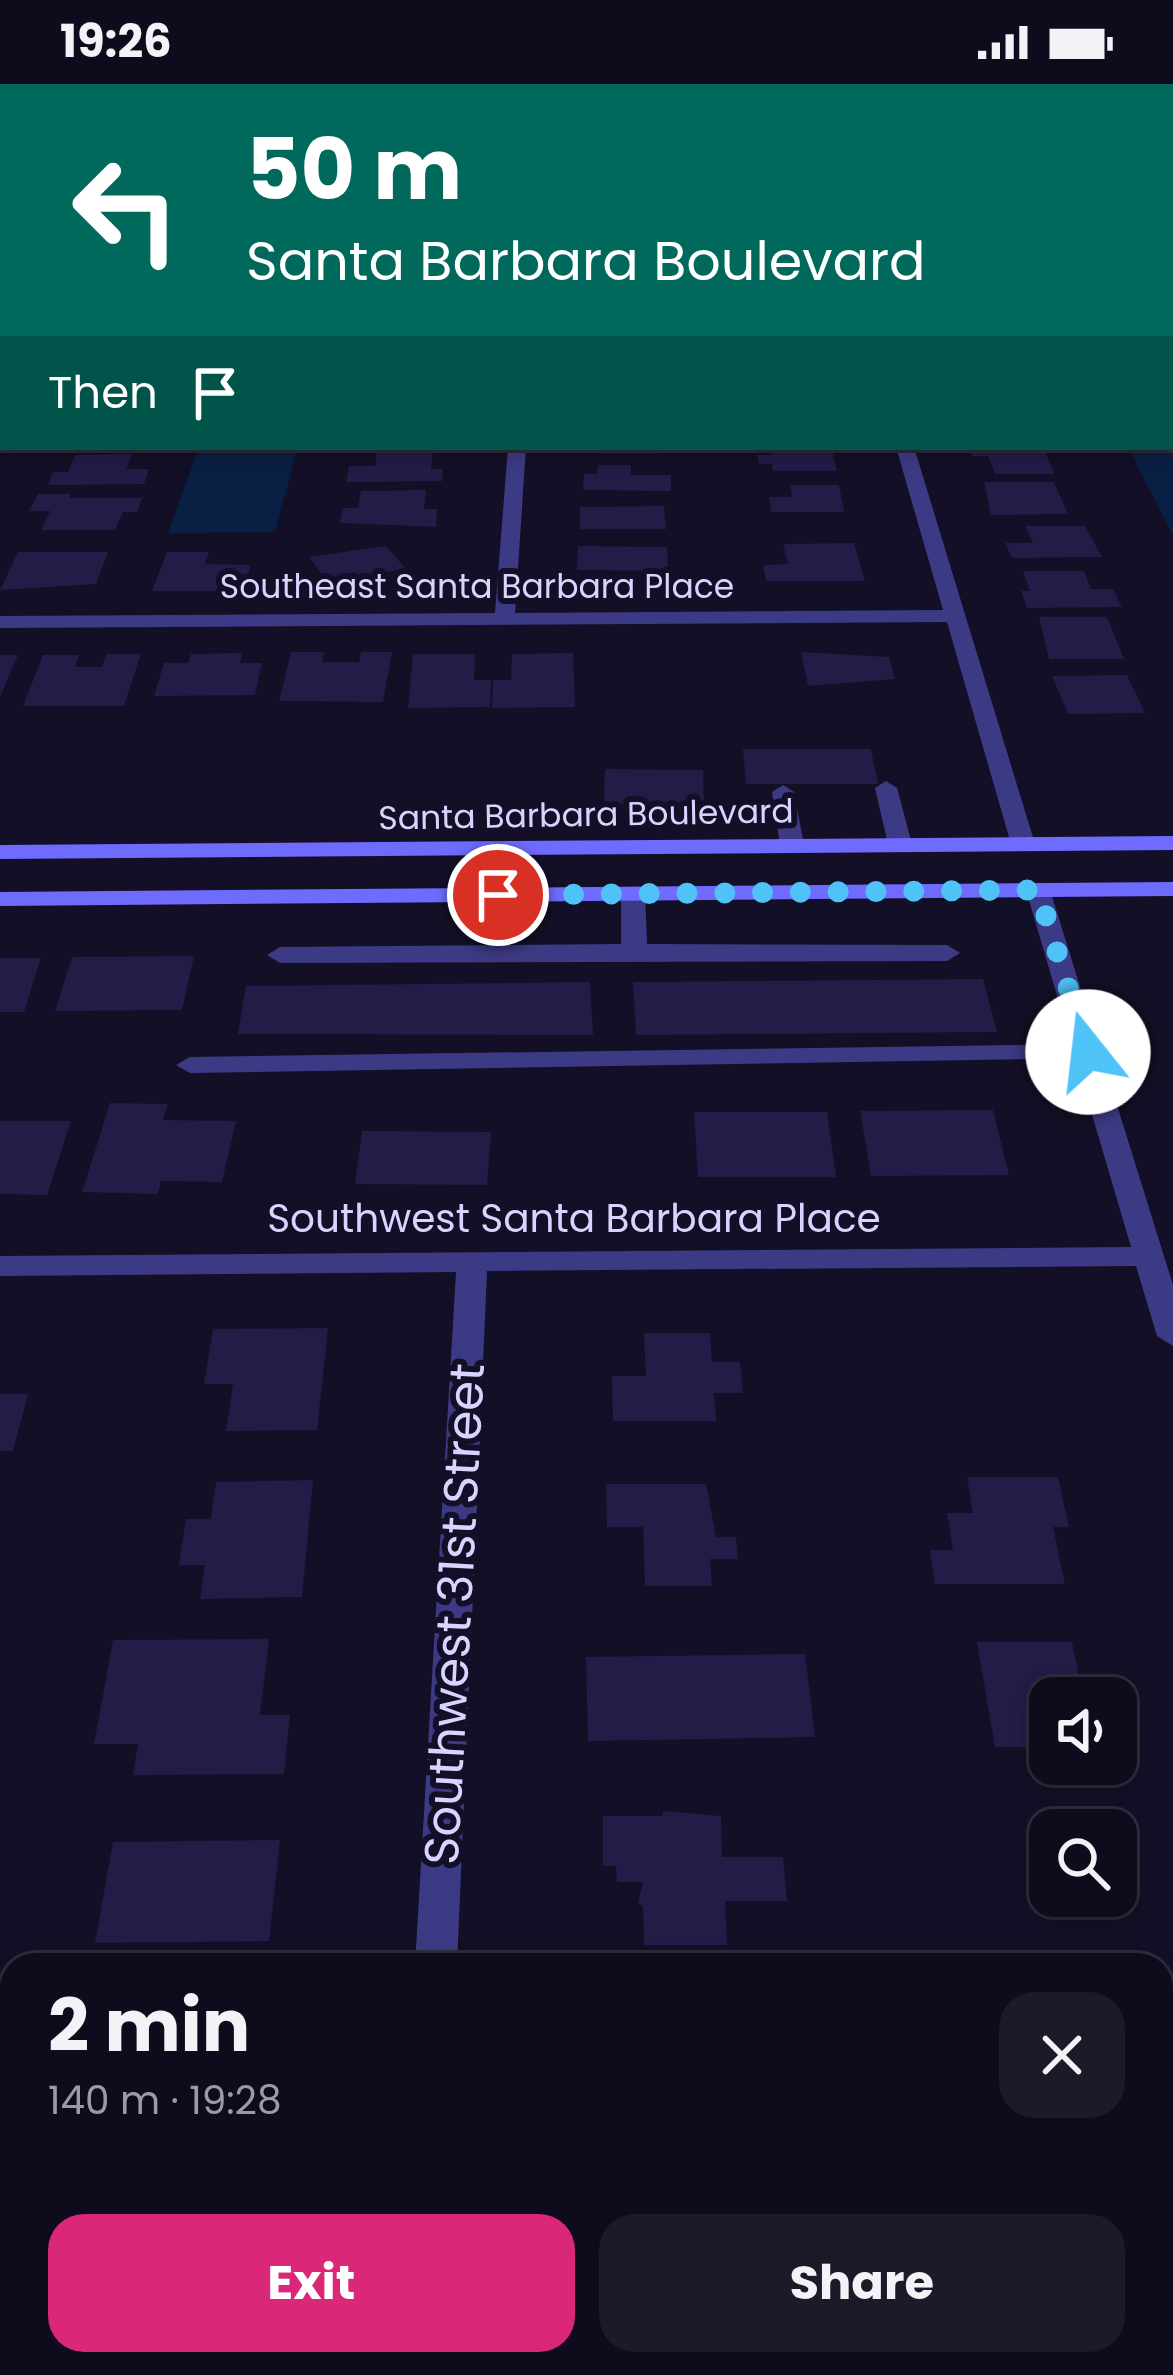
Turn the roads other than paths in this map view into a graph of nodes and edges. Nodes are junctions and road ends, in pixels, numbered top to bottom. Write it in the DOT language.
graph roads {
  1 [pos="517,450"];
  2 [pos="906,450"];
  3 [pos="954,616"];
  4 [pos="505,619"];
  5 [pos="0,622"];
  6 [pos="886,788"];
  7 [pos="783,792"];
  8 [pos="1173,843"];
  9 [pos="900,844"];
  10 [pos="1023,844"];
  11 [pos="792,845"];
  12 [pos="0,852"];
  13 [pos="1173,889"];
  14 [pos="1038,890"];
  15 [pos="633,894"];
  16 [pos="0,899"];
  17 [pos="634,952"];
  18 [pos="947,952"];
  19 [pos="280,955"];
  20 [pos="1088,1052"];
  21 [pos="190,1065"];
  22 [pos="1149,1256"];
  23 [pos="472,1262"];
  24 [pos="0,1266"];
  25 [pos="1173,1336"];
  26 [pos="437,1953"];
  1 -- 4 [label="street"];
  2 -- 3 [label="street"];
  3 -- 4 [label="street, Southeast Santa Barbara Place"];
  3 -- 10 [label="street"];
  4 -- 5 [label="street, Southeast Santa Barbara Place"];
  6 -- 9 [label="street"];
  7 -- 11 [label="street"];
  8 -- 10 [label="main road, Santa Barbara Boulevard"];
  9 -- 10 [label="main road, Santa Barbara Boulevard"];
  9 -- 11 [label="main road, Santa Barbara Boulevard"];
  11 -- 12 [label="main road, Santa Barbara Boulevard"];
  13 -- 14 [label="main road"];
  14 -- 15 [label="main road"];
  14 -- 20 [label="street"];
  15 -- 16 [label="main road"];
  15 -- 17 [label="street"];
  17 -- 18 [label="street"];
  17 -- 19 [label="street"];
  20 -- 21 [label="street"];
  20 -- 22 [label="street"];
  22 -- 23 [label="street, Southwest Santa Barbara Place"];
  22 -- 25 [label="street"];
  23 -- 24 [label="street, Southwest Santa Barbara Place"];
  23 -- 26 [label="street, Southwest 31st Street"];
}
